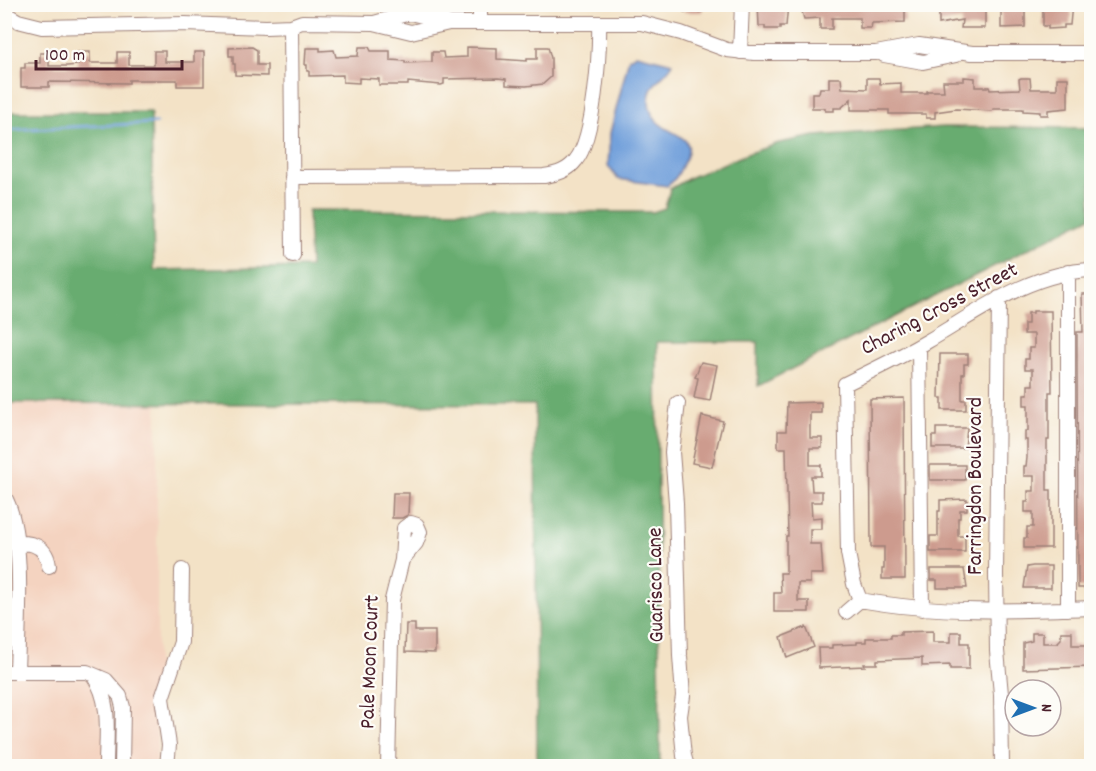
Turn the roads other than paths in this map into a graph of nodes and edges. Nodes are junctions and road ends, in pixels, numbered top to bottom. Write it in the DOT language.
graph roads {
  1 [pos="480,4"];
  2 [pos="742,4"];
  3 [pos="4,13"];
  4 [pos="480,22"];
  5 [pos="599,23"];
  6 [pos="291,26"];
  7 [pos="741,52"];
  8 [pos="1092,53"];
  9 [pos="292,177"];
  10 [pos="293,255"];
  11 [pos="1092,270"];
  12 [pos="1068,272"];
  13 [pos="999,298"];
  14 [pos="919,346"];
  15 [pos="678,403"];
  16 [pos="4,496"];
  17 [pos="11,542"];
  18 [pos="402,560"];
  19 [pos="49,566"];
  20 [pos="182,570"];
  21 [pos="860,600"];
  22 [pos="1092,608"];
  23 [pos="921,609"];
  24 [pos="1068,609"];
  25 [pos="998,611"];
  26 [pos="846,612"];
  27 [pos="11,618"];
  28 [pos="11,672"];
  29 [pos="92,673"];
  30 [pos="998,673"];
  31 [pos="106,766"];
  32 [pos="122,766"];
  33 [pos="167,766"];
  34 [pos="388,766"];
  35 [pos="687,766"];
  36 [pos="994,766"];
  37 [pos="1002,766"];
  1 -- 4 [label="street"];
  2 -- 7 [label="street"];
  3 -- 6 [label="street"];
  4 -- 5 [label="street"];
  4 -- 6 [label="street"];
  5 -- 7 [label="street"];
  5 -- 9 [label="street"];
  6 -- 9 [label="street"];
  7 -- 8 [label="street"];
  9 -- 10 [label="street"];
  11 -- 12 [label="street, Charing Cross Street"];
  12 -- 13 [label="street, Charing Cross Street"];
  12 -- 24 [label="street"];
  13 -- 14 [label="street, Charing Cross Street"];
  13 -- 25 [label="street, Farringdon Boulevard"];
  14 -- 21 [label="street, Charing Cross Street"];
  14 -- 23 [label="street"];
  15 -- 35 [label="street, Guarisco Lane"];
  16 -- 17 [label="street"];
  17 -- 19 [label="street"];
  17 -- 27 [label="street"];
  18 -- 34 [label="street, Pale Moon Court"];
  20 -- 33 [label="street"];
  21 -- 23 [label="street"];
  21 -- 26 [label="street"];
  22 -- 24 [label="street"];
  23 -- 25 [label="street"];
  24 -- 25 [label="street"];
  25 -- 30 [label="street, Farringdon Boulevard"];
  27 -- 28 [label="street"];
  28 -- 29 [label="street"];
  29 -- 31 [label="street"];
  29 -- 32 [label="street"];
  30 -- 36 [label="street, Farringdon Boulevard"];
  30 -- 37 [label="street, Farringdon Boulevard"];
}
